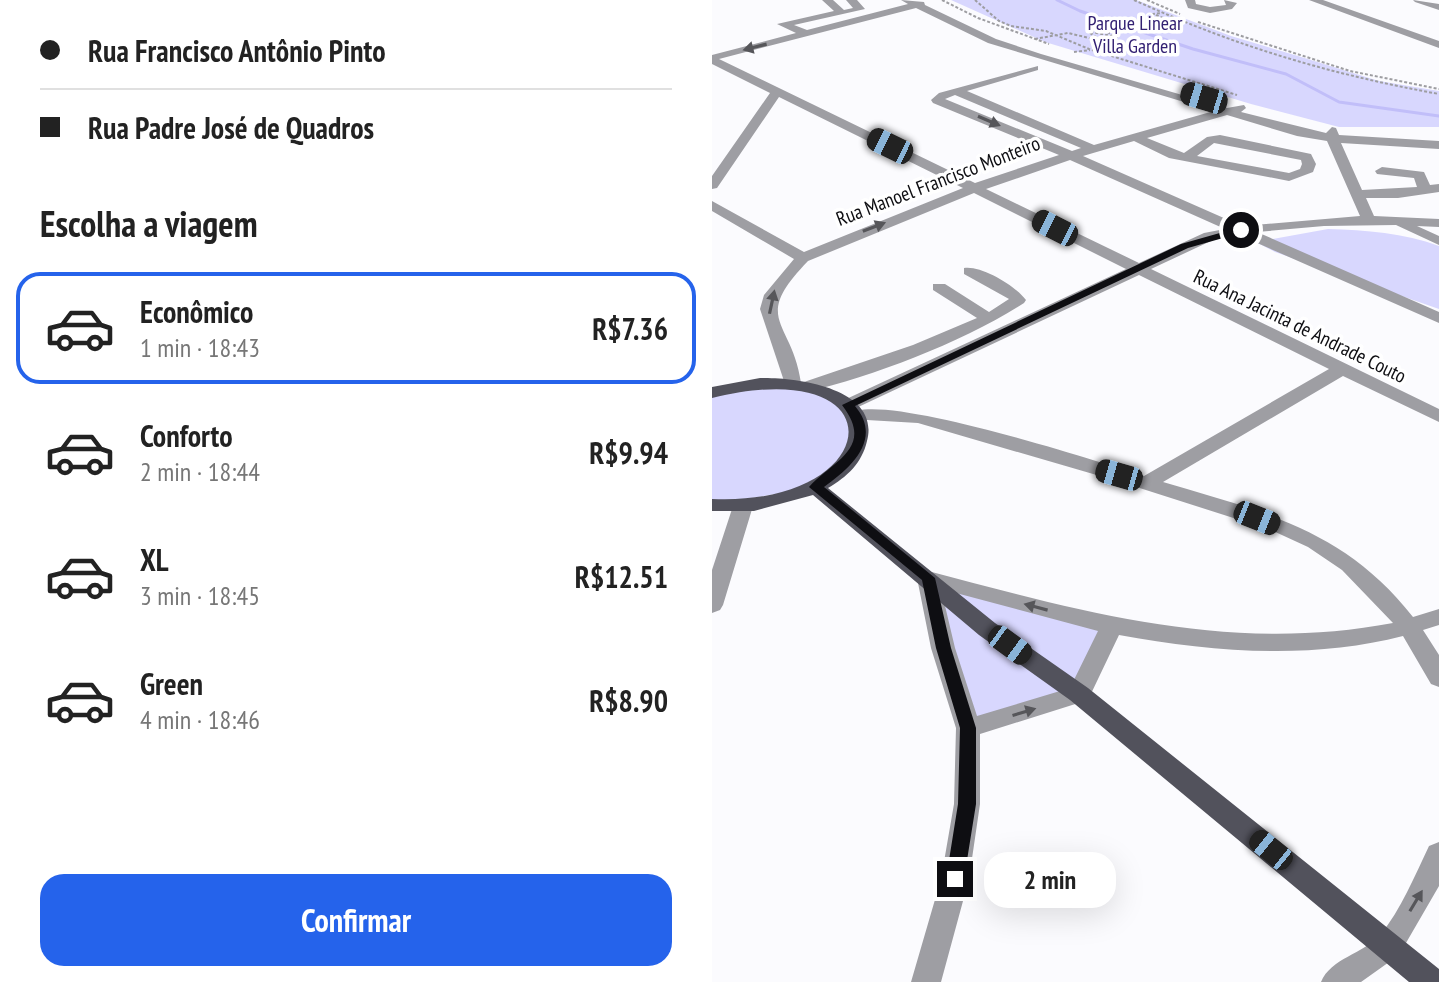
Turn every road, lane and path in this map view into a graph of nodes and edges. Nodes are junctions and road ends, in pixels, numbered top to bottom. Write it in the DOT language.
graph roads {
  1 [pos="827,0"];
  2 [pos="851,0"];
  3 [pos="975,0"];
  4 [pos="1134,0"];
  5 [pos="1147,0"];
  6 [pos="1190,0"];
  7 [pos="1314,0"];
  8 [pos="1418,0"];
  9 [pos="934,1"];
  10 [pos="1233,1"];
  11 [pos="909,2"];
  12 [pos="1439,7"];
  13 [pos="1164,12"];
  14 [pos="842,13"];
  15 [pos="797,20"];
  16 [pos="820,31"];
  17 [pos="808,34"];
  18 [pos="1056,35"];
  19 [pos="1034,39"];
  20 [pos="1439,45"];
  21 [pos="1056,47"];
  22 [pos="1068,50"];
  23 [pos="1094,50"];
  24 [pos="1074,52"];
  25 [pos="1086,56"];
  26 [pos="712,59"];
  27 [pos="1034,68"];
  28 [pos="1439,89"];
  29 [pos="1202,90"];
  30 [pos="777,91"];
  31 [pos="956,91"];
  32 [pos="1439,94"];
  33 [pos="1236,105"];
  34 [pos="1333,135"];
  35 [pos="1137,138"];
  36 [pos="1437,139"];
  37 [pos="1123,142"];
  38 [pos="1094,149"];
  39 [pos="1071,155"];
  40 [pos="1181,156"];
  41 [pos="1382,171"];
  42 [pos="712,185"];
  43 [pos="975,188"];
  44 [pos="1432,189"];
  45 [pos="1355,191"];
  46 [pos="712,205"];
  47 [pos="1368,219"];
  48 [pos="1394,220"];
  49 [pos="1439,223"];
  50 [pos="1241,230"];
  51 [pos="1439,241"];
  52 [pos="803,258"];
  53 [pos="1135,269"];
  54 [pos="969,271"];
  55 [pos="939,287"];
  56 [pos="1439,318"];
  57 [pos="989,319"];
  58 [pos="1342,369"];
  59 [pos="799,385"];
  60 [pos="712,393"];
  61 [pos="852,410"];
  62 [pos="1439,416"];
  63 [pos="1147,483"];
  64 [pos="815,487"];
  65 [pos="712,505"];
  66 [pos="743,506"];
  67 [pos="928,578"];
  68 [pos="713,598"];
  69 [pos="1439,617"];
  70 [pos="1112,626"];
  71 [pos="1409,626"];
  72 [pos="1439,678"];
  73 [pos="1079,694"];
  74 [pos="968,728"];
  75 [pos="1439,854"];
  76 [pos="1389,946"];
  77 [pos="926,982"];
  78 [pos="1336,982"];
  79 [pos="1432,982"];
  1 -- 14 [label="street"];
  2 -- 14 [label="street"];
  3 -- 18 [label="path"];
  4 -- 13 [label="path"];
  5 -- 28 [label="path"];
  6 -- 10 [label="street"];
  7 -- 20 [label="street"];
  8 -- 12 [label="street"];
  9 -- 11 [label="street"];
  9 -- 19 [label="path"];
  9 -- 33 [label="street"];
  11 -- 16 [label="street"];
  11 -- 33 [label="street"];
  13 -- 18 [label="path"];
  13 -- 32 [label="path"];
  14 -- 15 [label="street"];
  15 -- 16 [label="street"];
  15 -- 17 [label="street"];
  16 -- 17 [label="street"];
  17 -- 26 [label="street, one-way"];
  18 -- 19 [label="path"];
  18 -- 23 [label="path"];
  19 -- 21 [label="path"];
  22 -- 24 [label="path"];
  23 -- 24 [label="path"];
  23 -- 33 [label="path"];
  24 -- 25 [label="path"];
  26 -- 30 [label="street, Rua Ana Jacinta de Andrade Couto"];
  27 -- 31 [label="street"];
  29 -- 33 [label="path"];
  30 -- 42 [label="street"];
  30 -- 43 [label="street, Rua Ana Jacinta de Andrade Couto"];
  31 -- 38 [label="street"];
  31 -- 39 [label="street, one-way"];
  33 -- 34 [label="street"];
  33 -- 35 [label="street, Rua Manoel Francisco Monteiro"];
  34 -- 36 [label="street"];
  34 -- 45 [label="street"];
  35 -- 37 [label="street, Rua Manoel Francisco Monteiro"];
  35 -- 40 [label="street"];
  37 -- 38 [label="street, Rua Manoel Francisco Monteiro"];
  37 -- 40 [label="street"];
  38 -- 39 [label="street, Rua Manoel Francisco Monteiro"];
  39 -- 43 [label="street, Rua Manoel Francisco Monteiro"];
  39 -- 50 [label="street"];
  40 -- 40 [label="street"];
  41 -- 44 [label="street"];
  52 -- 43 [label="street, Rua Manoel Francisco Monteiro, one-way"];
  43 -- 53 [label="street, Rua Ana Jacinta de Andrade Couto"];
  44 -- 45 [label="street"];
  45 -- 47 [label="street"];
  46 -- 52 [label="street"];
  47 -- 48 [label="street"];
  47 -- 50 [label="street"];
  48 -- 49 [label="street"];
  48 -- 51 [label="street"];
  50 -- 53 [label="street"];
  50 -- 56 [label="street"];
  59 -- 52 [label="street, Rua Manoel Francisco Monteiro, one-way"];
  53 -- 58 [label="street, Rua Ana Jacinta de Andrade Couto"];
  53 -- 61 [label="street"];
  54 -- 57 [label="street"];
  55 -- 57 [label="street"];
  57 -- 59 [label="street"];
  58 -- 62 [label="street, Rua Ana Jacinta de Andrade Couto"];
  58 -- 63 [label="street"];
  59 -- 60 [label="main road"];
  59 -- 61 [label="main road"];
  61 -- 63 [label="street"];
  61 -- 64 [label="main road"];
  63 -- 71 [label="street"];
  64 -- 66 [label="main road"];
  64 -- 67 [label="main road"];
  65 -- 66 [label="main road"];
  66 -- 68 [label="street"];
  70 -- 67 [label="street, one-way"];
  67 -- 73 [label="main road"];
  67 -- 74 [label="street"];
  69 -- 71 [label="street"];
  70 -- 71 [label="street"];
  70 -- 73 [label="street"];
  71 -- 72 [label="street"];
  74 -- 73 [label="street, one-way"];
  73 -- 76 [label="main road"];
  74 -- 77 [label="street"];
  76 -- 75 [label="street, one-way"];
  76 -- 78 [label="street"];
  76 -- 79 [label="main road"];
}
